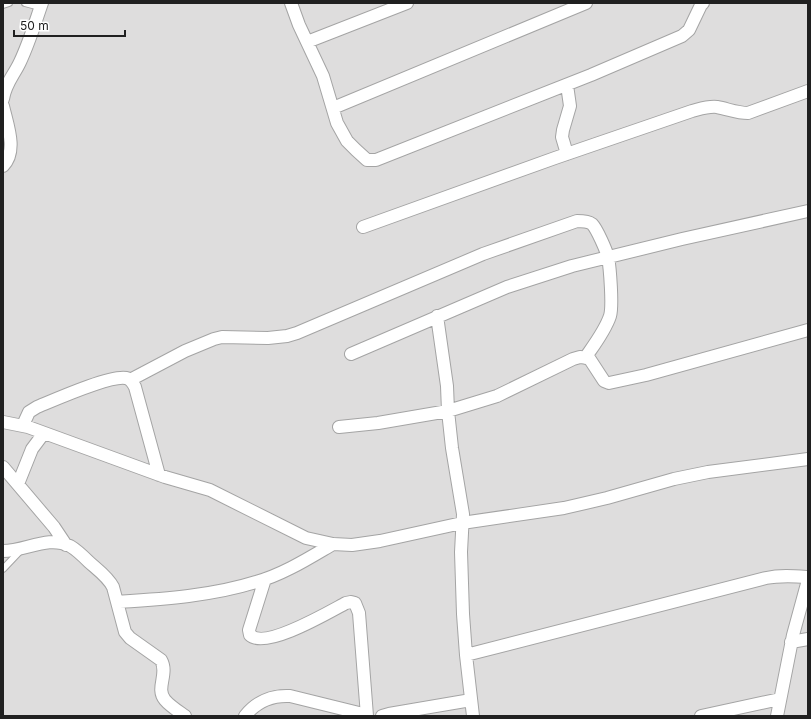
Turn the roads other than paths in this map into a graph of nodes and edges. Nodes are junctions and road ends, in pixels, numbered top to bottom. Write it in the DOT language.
graph roads {
  1 [pos="9,3"];
  2 [pos="25,3"];
  3 [pos="291,3"];
  4 [pos="407,3"];
  5 [pos="586,3"];
  6 [pos="703,3"];
  7 [pos="3,4"];
  8 [pos="41,5"];
  9 [pos="307,42"];
  10 [pos="567,85"];
  11 [pos="808,91"];
  12 [pos="3,99"];
  13 [pos="3,106"];
  14 [pos="333,108"];
  15 [pos="567,154"];
  16 [pos="3,166"];
  17 [pos="808,211"];
  18 [pos="363,227"];
  19 [pos="608,257"];
  20 [pos="437,316"];
  21 [pos="808,330"];
  22 [pos="351,354"];
  23 [pos="585,358"];
  24 [pos="130,380"];
  25 [pos="448,411"];
  26 [pos="3,422"];
  27 [pos="23,425"];
  28 [pos="339,427"];
  29 [pos="44,433"];
  30 [pos="808,459"];
  31 [pos="3,467"];
  32 [pos="159,475"];
  33 [pos="18,484"];
  34 [pos="462,523"];
  35 [pos="66,544"];
  36 [pos="333,544"];
  37 [pos="23,548"];
  38 [pos="3,551"];
  39 [pos="3,569"];
  40 [pos="265,579"];
  41 [pos="808,579"];
  42 [pos="117,602"];
  43 [pos="808,639"];
  44 [pos="791,642"];
  45 [pos="466,655"];
  46 [pos="780,699"];
  47 [pos="471,700"];
  48 [pos="185,716"];
  49 [pos="245,716"];
  50 [pos="367,716"];
  51 [pos="382,716"];
  52 [pos="473,716"];
  53 [pos="701,716"];
  54 [pos="777,716"];
  1 -- 7 [label="lane"];
  2 -- 8 [label="lane"];
  3 -- 9 [label="street"];
  4 -- 9 [label="street"];
  5 -- 14 [label="street"];
  6 -- 10 [label="street"];
  8 -- 12 [label="street"];
  9 -- 14 [label="street"];
  10 -- 14 [label="street"];
  10 -- 15 [label="street"];
  11 -- 15 [label="street"];
  13 -- 16 [label="street"];
  15 -- 18 [label="street"];
  17 -- 19 [label="street"];
  19 -- 20 [label="street"];
  19 -- 23 [label="street"];
  19 -- 24 [label="street"];
  20 -- 22 [label="street"];
  20 -- 25 [label="street"];
  21 -- 23 [label="street"];
  23 -- 25 [label="street"];
  24 -- 27 [label="street"];
  24 -- 32 [label="street"];
  25 -- 28 [label="street"];
  25 -- 34 [label="street"];
  26 -- 27 [label="street"];
  27 -- 29 [label="street"];
  29 -- 32 [label="street"];
  29 -- 33 [label="street"];
  30 -- 34 [label="street"];
  31 -- 33 [label="street"];
  32 -- 36 [label="street"];
  33 -- 35 [label="street"];
  34 -- 36 [label="street"];
  34 -- 45 [label="street"];
  35 -- 37 [label="street"];
  35 -- 42 [label="street"];
  36 -- 40 [label="street"];
  37 -- 38 [label="street"];
  37 -- 39 [label="lane"];
  40 -- 42 [label="street"];
  40 -- 50 [label="street"];
  41 -- 44 [label="street"];
  41 -- 45 [label="street"];
  42 -- 48 [label="street"];
  43 -- 44 [label="street"];
  44 -- 46 [label="street"];
  45 -- 47 [label="street"];
  46 -- 53 [label="street"];
  46 -- 54 [label="street"];
  47 -- 51 [label="street"];
  47 -- 52 [label="street"];
  49 -- 50 [label="street"];
}
